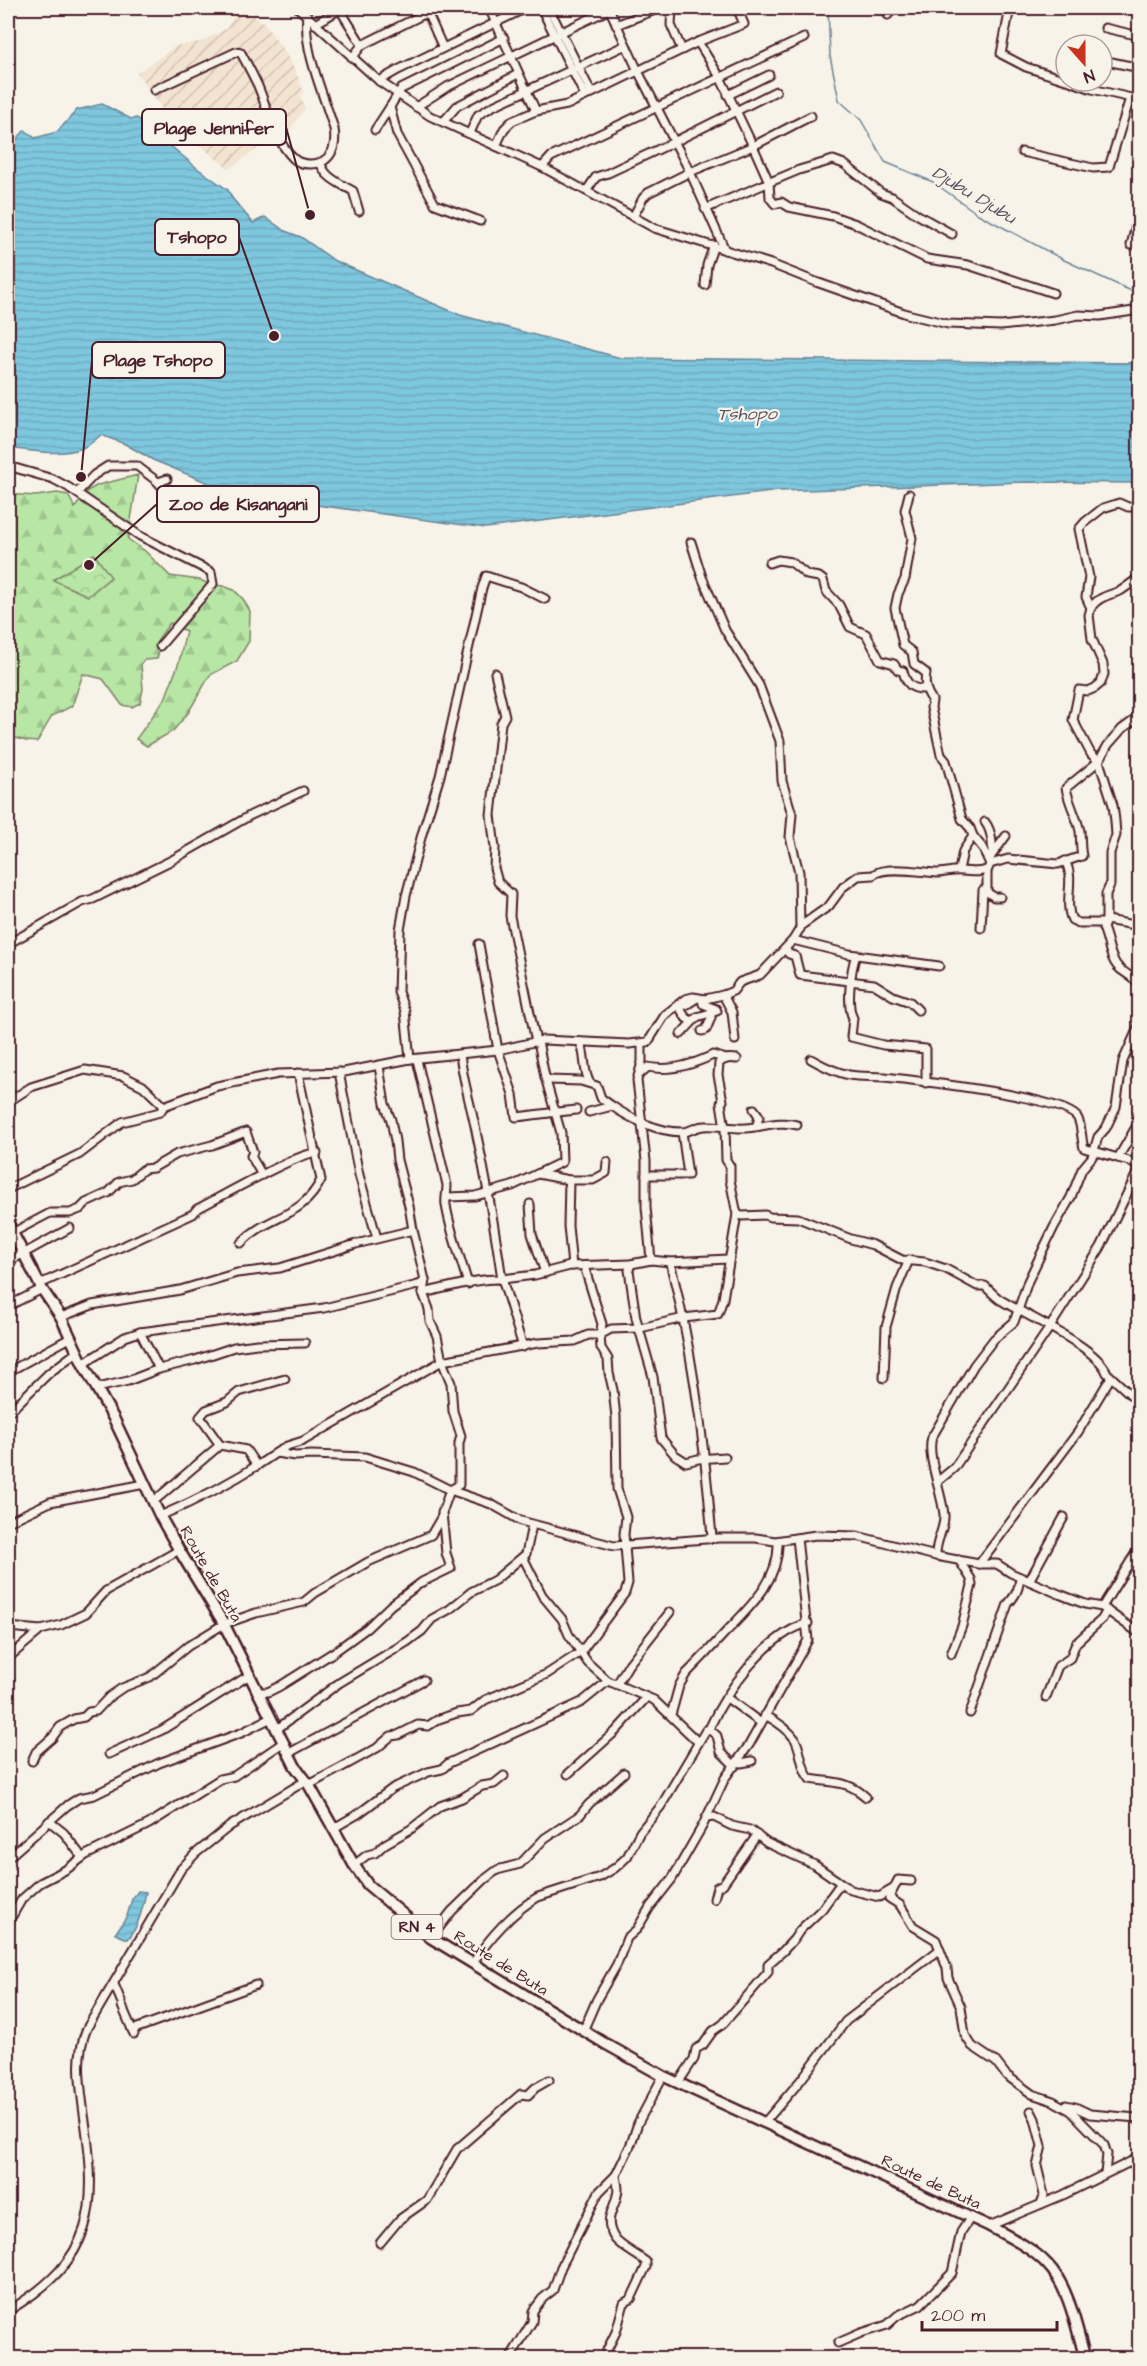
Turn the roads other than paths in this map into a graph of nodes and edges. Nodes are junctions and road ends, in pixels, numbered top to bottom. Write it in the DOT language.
graph roads {
  1 [pos="298,8"];
  2 [pos="340,8"];
  3 [pos="436,8"];
  4 [pos="489,8"];
  5 [pos="526,8"];
  6 [pos="541,8"];
  7 [pos="549,8"];
  8 [pos="610,8"];
  9 [pos="660,8"];
  10 [pos="672,8"];
  11 [pos="736,8"];
  12 [pos="894,8"];
  13 [pos="1010,8"];
  14 [pos="427,12"];
  15 [pos="307,15"];
  16 [pos="888,15"];
  17 [pos="496,22"];
  18 [pos="315,24"];
  19 [pos="616,25"];
  20 [pos="1105,28"];
  21 [pos="558,34"];
  22 [pos="1140,36"];
  23 [pos="504,38"];
  24 [pos="804,38"];
  25 [pos="698,42"];
  26 [pos="362,45"];
  27 [pos="626,45"];
  28 [pos="443,48"];
  29 [pos="682,50"];
  30 [pos="512,56"];
  31 [pos="352,58"];
  32 [pos="1114,63"];
  33 [pos="575,68"];
  34 [pos="1140,69"];
  35 [pos="638,71"];
  36 [pos="518,74"];
  37 [pos="769,75"];
  38 [pos="1054,75"];
  39 [pos="720,77"];
  40 [pos="379,81"];
  41 [pos="154,90"];
  42 [pos="526,91"];
  43 [pos="776,91"];
  44 [pos="1109,93"];
  45 [pos="588,94"];
  46 [pos="397,95"];
  47 [pos="728,95"];
  48 [pos="1130,98"];
  49 [pos="1140,100"];
  50 [pos="390,107"];
  51 [pos="416,107"];
  52 [pos="658,107"];
  53 [pos="536,111"];
  54 [pos="736,113"];
  55 [pos="811,116"];
  56 [pos="443,122"];
  57 [pos="375,130"];
  58 [pos="470,133"];
  59 [pos="674,142"];
  60 [pos="496,146"];
  61 [pos="753,146"];
  62 [pos="1022,152"];
  63 [pos="321,164"];
  64 [pos="542,166"];
  65 [pos="690,172"];
  66 [pos="769,182"];
  67 [pos="588,190"];
  68 [pos="705,209"];
  69 [pos="1140,210"];
  70 [pos="359,211"];
  71 [pos="633,217"];
  72 [pos="480,221"];
  73 [pos="952,234"];
  74 [pos="714,245"];
  75 [pos="1131,245"];
  76 [pos="725,250"];
  77 [pos="705,285"];
  78 [pos="1053,293"];
  79 [pos="1140,310"];
  80 [pos="8,466"];
  81 [pos="167,479"];
  82 [pos="158,482"];
  83 [pos="77,493"];
  84 [pos="167,493"];
  85 [pos="909,494"];
  86 [pos="1140,507"];
  87 [pos="691,542"];
  88 [pos="769,563"];
  89 [pos="1140,577"];
  90 [pos="545,599"];
  91 [pos="1091,608"];
  92 [pos="160,646"];
  93 [pos="495,673"];
  94 [pos="926,689"];
  95 [pos="1140,716"];
  96 [pos="1099,761"];
  97 [pos="303,790"];
  98 [pos="985,822"];
  99 [pos="973,836"];
  100 [pos="1006,836"];
  101 [pos="1065,861"];
  102 [pos="990,863"];
  103 [pos="959,870"];
  104 [pos="987,892"];
  105 [pos="1000,897"];
  106 [pos="1105,922"];
  107 [pos="1140,926"];
  108 [pos="981,928"];
  109 [pos="800,931"];
  110 [pos="793,940"];
  111 [pos="8,944"];
  112 [pos="479,944"];
  113 [pos="785,949"];
  114 [pos="856,955"];
  115 [pos="939,966"];
  116 [pos="851,982"];
  117 [pos="1140,984"];
  118 [pos="723,995"];
  119 [pos="699,998"];
  120 [pos="680,1006"];
  121 [pos="918,1010"];
  122 [pos="711,1013"];
  123 [pos="692,1022"];
  124 [pos="1140,1023"];
  125 [pos="702,1031"];
  126 [pos="681,1035"];
  127 [pos="735,1040"];
  128 [pos="537,1042"];
  129 [pos="580,1042"];
  130 [pos="642,1043"];
  131 [pos="498,1050"];
  132 [pos="460,1054"];
  133 [pos="414,1059"];
  134 [pos="726,1059"];
  135 [pos="737,1059"];
  136 [pos="811,1059"];
  137 [pos="379,1066"];
  138 [pos="339,1072"];
  139 [pos="298,1073"];
  140 [pos="638,1076"];
  141 [pos="545,1077"];
  142 [pos="590,1083"];
  143 [pos="926,1083"];
  144 [pos="8,1102"];
  145 [pos="164,1106"];
  146 [pos="612,1106"];
  147 [pos="754,1109"];
  148 [pos="576,1110"];
  149 [pos="555,1112"];
  150 [pos="589,1112"];
  151 [pos="1140,1120"];
  152 [pos="642,1122"];
  153 [pos="758,1125"];
  154 [pos="797,1125"];
  155 [pos="725,1128"];
  156 [pos="682,1132"];
  157 [pos="1094,1151"];
  158 [pos="317,1153"];
  159 [pos="1118,1158"];
  160 [pos="607,1162"];
  161 [pos="1139,1167"];
  162 [pos="536,1174"];
  163 [pos="262,1175"];
  164 [pos="646,1175"];
  165 [pos="569,1180"];
  166 [pos="8,1189"];
  167 [pos="488,1192"];
  168 [pos="447,1197"];
  169 [pos="530,1204"];
  170 [pos="737,1214"];
  171 [pos="10,1228"];
  172 [pos="70,1228"];
  173 [pos="413,1230"];
  174 [pos="377,1238"];
  175 [pos="242,1243"];
  176 [pos="23,1253"];
  177 [pos="728,1259"];
  178 [pos="651,1260"];
  179 [pos="909,1260"];
  180 [pos="8,1262"];
  181 [pos="670,1262"];
  182 [pos="630,1264"];
  183 [pos="572,1266"];
  184 [pos="584,1266"];
  185 [pos="544,1273"];
  186 [pos="502,1279"];
  187 [pos="425,1280"];
  188 [pos="468,1284"];
  189 [pos="41,1286"];
  190 [pos="423,1293"];
  191 [pos="8,1306"];
  192 [pos="1018,1309"];
  193 [pos="61,1317"];
  194 [pos="684,1318"];
  195 [pos="1050,1327"];
  196 [pos="640,1328"];
  197 [pos="140,1332"];
  198 [pos="600,1335"];
  199 [pos="70,1338"];
  200 [pos="305,1342"];
  201 [pos="523,1347"];
  202 [pos="77,1352"];
  203 [pos="442,1361"];
  204 [pos="83,1364"];
  205 [pos="159,1369"];
  206 [pos="8,1372"];
  207 [pos="1111,1377"];
  208 [pos="884,1378"];
  209 [pos="285,1379"];
  210 [pos="97,1388"];
  211 [pos="1140,1398"];
  212 [pos="8,1413"];
  213 [pos="220,1446"];
  214 [pos="276,1453"];
  215 [pos="724,1457"];
  216 [pos="706,1459"];
  217 [pos="257,1466"];
  218 [pos="937,1482"];
  219 [pos="145,1484"];
  220 [pos="450,1490"];
  221 [pos="153,1502"];
  222 [pos="160,1516"];
  223 [pos="442,1516"];
  224 [pos="1064,1516"];
  225 [pos="8,1522"];
  226 [pos="532,1525"];
  227 [pos="712,1538"];
  228 [pos="797,1538"];
  229 [pos="778,1541"];
  230 [pos="626,1544"];
  231 [pos="1140,1546"];
  232 [pos="178,1550"];
  233 [pos="936,1556"];
  234 [pos="523,1557"];
  235 [pos="958,1560"];
  236 [pos="979,1564"];
  237 [pos="1020,1577"];
  238 [pos="1029,1581"];
  239 [pos="1104,1609"];
  240 [pos="670,1612"];
  241 [pos="808,1623"];
  242 [pos="224,1624"];
  243 [pos="8,1627"];
  244 [pos="41,1630"];
  245 [pos="1140,1634"];
  246 [pos="581,1652"];
  247 [pos="951,1654"];
  248 [pos="8,1658"];
  249 [pos="248,1676"];
  250 [pos="424,1680"];
  251 [pos="608,1681"];
  252 [pos="617,1684"];
  253 [pos="262,1694"];
  254 [pos="1046,1697"];
  255 [pos="646,1698"];
  256 [pos="727,1698"];
  257 [pos="970,1713"];
  258 [pos="765,1715"];
  259 [pos="671,1716"];
  260 [pos="271,1718"];
  261 [pos="761,1723"];
  262 [pos="277,1729"];
  263 [pos="709,1729"];
  264 [pos="698,1741"];
  265 [pos="284,1742"];
  266 [pos="289,1753"];
  267 [pos="108,1754"];
  268 [pos="32,1761"];
  269 [pos="752,1761"];
  270 [pos="737,1764"];
  271 [pos="624,1773"];
  272 [pos="568,1774"];
  273 [pos="504,1776"];
  274 [pos="308,1783"];
  275 [pos="866,1797"];
  276 [pos="706,1818"];
  277 [pos="49,1821"];
  278 [pos="334,1828"];
  279 [pos="757,1835"];
  280 [pos="82,1857"];
  281 [pos="8,1858"];
  282 [pos="354,1866"];
  283 [pos="911,1881"];
  284 [pos="840,1884"];
  285 [pos="891,1890"];
  286 [pos="714,1899"];
  287 [pos="8,1923"];
  288 [pos="431,1938"];
  289 [pos="939,1950"];
  290 [pos="473,1963"];
  291 [pos="114,1984"];
  292 [pos="255,1985"];
  293 [pos="583,2031"];
  294 [pos="663,2076"];
  295 [pos="549,2080"];
  296 [pos="678,2083"];
  297 [pos="1059,2105"];
  298 [pos="1031,2111"];
  299 [pos="765,2122"];
  300 [pos="1140,2123"];
  301 [pos="1140,2157"];
  302 [pos="1105,2174"];
  303 [pos="616,2175"];
  304 [pos="1041,2204"];
  305 [pos="971,2217"];
  306 [pos="989,2226"];
  307 [pos="380,2243"];
  308 [pos="8,2311"];
  309 [pos="838,2343"];
  310 [pos="510,2358"];
  311 [pos="607,2358"];
  312 [pos="1085,2358"];
  1 -- 15 [label="street"];
  2 -- 18 [label="street"];
  2 -- 26 [label="street"];
  3 -- 14 [label="street"];
  4 -- 17 [label="street"];
  5 -- 17 [label="street"];
  6 -- 21 [label="street"];
  7 -- 21 [label="street"];
  8 -- 19 [label="street"];
  8 -- 21 [label="street"];
  9 -- 19 [label="street"];
  10 -- 29 [label="street"];
  11 -- 25 [label="street"];
  12 -- 16 [label="street"];
  13 -- 38 [label="street"];
  14 -- 26 [label="street"];
  14 -- 28 [label="street"];
  15 -- 18 [label="street"];
  15 -- 63 [label="street"];
  17 -- 23 [label="street"];
  17 -- 28 [label="street"];
  18 -- 31 [label="street"];
  19 -- 27 [label="street"];
  20 -- 22 [label="street"];
  21 -- 30 [label="street"];
  21 -- 33 [label="street"];
  23 -- 30 [label="street"];
  23 -- 46 [label="street"];
  24 -- 39 [label="street"];
  25 -- 29 [label="street"];
  25 -- 39 [label="street"];
  26 -- 31 [label="street"];
  27 -- 33 [label="street"];
  27 -- 35 [label="street"];
  28 -- 40 [label="street"];
  29 -- 35 [label="street"];
  30 -- 36 [label="street"];
  30 -- 51 [label="street"];
  31 -- 40 [label="street"];
  32 -- 34 [label="street"];
  33 -- 42 [label="street"];
  33 -- 45 [label="street"];
  35 -- 45 [label="street"];
  35 -- 52 [label="street"];
  36 -- 42 [label="street"];
  36 -- 56 [label="street"];
  37 -- 47 [label="street"];
  39 -- 47 [label="street"];
  39 -- 52 [label="street"];
  40 -- 46 [label="street"];
  41 -- 63 [label="street"];
  42 -- 53 [label="street"];
  42 -- 58 [label="street"];
  43 -- 54 [label="street"];
  44 -- 48 [label="street"];
  45 -- 53 [label="street"];
  46 -- 50 [label="street"];
  46 -- 51 [label="street"];
  47 -- 54 [label="street"];
  48 -- 49 [label="street"];
  48 -- 62 [label="street"];
  50 -- 57 [label="street"];
  50 -- 72 [label="street"];
  51 -- 56 [label="street"];
  52 -- 59 [label="street"];
  52 -- 64 [label="street"];
  53 -- 60 [label="street"];
  54 -- 59 [label="street"];
  54 -- 61 [label="street"];
  55 -- 61 [label="street"];
  56 -- 58 [label="street"];
  58 -- 60 [label="street"];
  59 -- 65 [label="street"];
  59 -- 67 [label="street"];
  60 -- 64 [label="street"];
  61 -- 65 [label="street"];
  61 -- 66 [label="street"];
  63 -- 70 [label="street"];
  64 -- 67 [label="street"];
  65 -- 68 [label="street"];
  65 -- 71 [label="street"];
  66 -- 68 [label="street"];
  66 -- 73 [label="street"];
  66 -- 78 [label="street"];
  67 -- 71 [label="street"];
  68 -- 76 [label="street"];
  69 -- 75 [label="street"];
  71 -- 74 [label="street"];
  74 -- 76 [label="street"];
  74 -- 77 [label="street"];
  76 -- 79 [label="street"];
  80 -- 83 [label="street"];
  81 -- 82 [label="street"];
  82 -- 83 [label="street"];
  82 -- 84 [label="street"];
  83 -- 92 [label="street"];
  85 -- 94 [label="street"];
  86 -- 91 [label="street"];
  87 -- 109 [label="street"];
  88 -- 94 [label="street"];
  89 -- 91 [label="street"];
  90 -- 133 [label="street"];
  91 -- 96 [label="street"];
  93 -- 128 [label="street"];
  94 -- 99 [label="street"];
  95 -- 96 [label="street"];
  96 -- 101 [label="street"];
  96 -- 106 [label="street"];
  97 -- 111 [label="street"];
  98 -- 102 [label="street"];
  99 -- 102 [label="street"];
  99 -- 103 [label="street"];
  100 -- 102 [label="street"];
  101 -- 102 [label="street"];
  101 -- 106 [label="street"];
  102 -- 103 [label="street"];
  102 -- 104 [label="street"];
  103 -- 109 [label="street"];
  104 -- 105 [label="street"];
  104 -- 108 [label="street"];
  106 -- 107 [label="street"];
  106 -- 117 [label="street"];
  109 -- 110 [label="street"];
  110 -- 113 [label="street"];
  110 -- 114 [label="street"];
  112 -- 131 [label="street"];
  113 -- 116 [label="street"];
  113 -- 118 [label="street"];
  114 -- 115 [label="street"];
  114 -- 116 [label="street"];
  116 -- 121 [label="street"];
  116 -- 143 [label="street"];
  118 -- 119 [label="street"];
  118 -- 127 [label="street"];
  119 -- 120 [label="street"];
  119 -- 122 [label="street"];
  120 -- 123 [label="street"];
  120 -- 130 [label="street"];
  122 -- 123 [label="street"];
  122 -- 125 [label="street"];
  123 -- 126 [label="street"];
  124 -- 157 [label="street"];
  128 -- 129 [label="street"];
  128 -- 131 [label="street"];
  128 -- 141 [label="street"];
  129 -- 130 [label="street"];
  129 -- 142 [label="street"];
  130 -- 140 [label="street"];
  131 -- 132 [label="street"];
  131 -- 149 [label="street"];
  132 -- 133 [label="street"];
  132 -- 167 [label="street"];
  133 -- 137 [label="street"];
  133 -- 168 [label="street"];
  134 -- 135 [label="street"];
  134 -- 140 [label="street"];
  134 -- 155 [label="street"];
  136 -- 143 [label="street"];
  137 -- 138 [label="street"];
  137 -- 173 [label="street"];
  138 -- 139 [label="street"];
  138 -- 174 [label="street"];
  139 -- 145 [label="street"];
  139 -- 158 [label="street"];
  140 -- 152 [label="street"];
  141 -- 142 [label="street"];
  141 -- 149 [label="street"];
  142 -- 146 [label="street"];
  143 -- 157 [label="street"];
  144 -- 145 [label="street"];
  145 -- 166 [label="street"];
  146 -- 150 [label="street"];
  146 -- 152 [label="street"];
  147 -- 153 [label="street"];
  148 -- 149 [label="street"];
  149 -- 162 [label="street"];
  151 -- 159 [label="street"];
  152 -- 156 [label="street"];
  152 -- 164 [label="street"];
  153 -- 154 [label="street"];
  153 -- 155 [label="street"];
  155 -- 156 [label="street"];
  155 -- 170 [label="street"];
  156 -- 164 [label="street"];
  157 -- 159 [label="street"];
  157 -- 192 [label="street"];
  158 -- 163 [label="street"];
  158 -- 175 [label="street"];
  159 -- 161 [label="street"];
  160 -- 165 [label="street"];
  161 -- 195 [label="street"];
  162 -- 165 [label="street"];
  162 -- 167 [label="street"];
  163 -- 171 [label="street"];
  163 -- 189 [label="street"];
  164 -- 178 [label="street"];
  165 -- 183 [label="street"];
  167 -- 168 [label="street"];
  167 -- 186 [label="street"];
  168 -- 188 [label="street"];
  169 -- 185 [label="street"];
  170 -- 177 [label="street"];
  170 -- 179 [label="street"];
  171 -- 176 [label="highway, Route de Buta / RN 4"];
  172 -- 176 [label="street"];
  173 -- 174 [label="street"];
  173 -- 187 [label="street"];
  174 -- 193 [label="street"];
  176 -- 180 [label="street"];
  176 -- 189 [label="highway, Route de Buta / RN 4"];
  177 -- 181 [label="street"];
  177 -- 194 [label="street"];
  178 -- 181 [label="street"];
  178 -- 182 [label="street"];
  179 -- 192 [label="street"];
  179 -- 208 [label="street"];
  181 -- 194 [label="street"];
  182 -- 184 [label="street"];
  182 -- 196 [label="street"];
  183 -- 184 [label="street"];
  183 -- 185 [label="street"];
  184 -- 198 [label="street"];
  185 -- 186 [label="street"];
  186 -- 188 [label="street"];
  186 -- 201 [label="street"];
  187 -- 190 [label="street"];
  187 -- 197 [label="street"];
  188 -- 190 [label="street"];
  189 -- 191 [label="street"];
  189 -- 193 [label="highway, Route de Buta / RN 4"];
  190 -- 203 [label="street"];
  192 -- 195 [label="street"];
  192 -- 218 [label="street"];
  193 -- 199 [label="highway, Route de Buta / RN 4"];
  194 -- 196 [label="street"];
  194 -- 216 [label="street"];
  195 -- 207 [label="street"];
  195 -- 218 [label="street"];
  196 -- 198 [label="street"];
  196 -- 216 [label="street"];
  197 -- 204 [label="street"];
  197 -- 205 [label="street"];
  198 -- 201 [label="street"];
  198 -- 230 [label="street"];
  199 -- 202 [label="highway, Route de Buta / RN 4"];
  199 -- 206 [label="street"];
  200 -- 205 [label="street"];
  201 -- 203 [label="street"];
  202 -- 204 [label="highway, Route de Buta / RN 4"];
  202 -- 212 [label="street"];
  203 -- 214 [label="street"];
  203 -- 220 [label="street"];
  204 -- 210 [label="highway, Route de Buta / RN 4"];
  205 -- 210 [label="street"];
  207 -- 211 [label="street"];
  207 -- 236 [label="street"];
  209 -- 213 [label="street"];
  210 -- 219 [label="highway, Route de Buta / RN 4"];
  213 -- 217 [label="street"];
  213 -- 221 [label="street"];
  214 -- 217 [label="street"];
  214 -- 220 [label="street"];
  215 -- 216 [label="street"];
  216 -- 227 [label="street"];
  217 -- 222 [label="street"];
  218 -- 233 [label="street"];
  219 -- 221 [label="highway, Route de Buta / RN 4"];
  219 -- 225 [label="street"];
  220 -- 223 [label="street"];
  220 -- 226 [label="street"];
  221 -- 222 [label="highway, Route de Buta / RN 4"];
  222 -- 232 [label="highway, Route de Buta / RN 4"];
  223 -- 242 [label="street"];
  223 -- 253 [label="street"];
  224 -- 238 [label="street"];
  226 -- 230 [label="street"];
  226 -- 234 [label="street"];
  227 -- 229 [label="street"];
  227 -- 230 [label="street"];
  228 -- 229 [label="street"];
  228 -- 233 [label="street"];
  228 -- 241 [label="street"];
  229 -- 259 [label="street"];
  230 -- 246 [label="street"];
  231 -- 239 [label="street"];
  232 -- 242 [label="highway, Route de Buta / RN 4"];
  232 -- 244 [label="street"];
  233 -- 235 [label="street"];
  234 -- 246 [label="street"];
  234 -- 262 [label="street"];
  235 -- 236 [label="street"];
  235 -- 247 [label="street"];
  236 -- 237 [label="street"];
  237 -- 238 [label="street"];
  237 -- 257 [label="street"];
  238 -- 239 [label="street"];
  239 -- 245 [label="street"];
  239 -- 254 [label="street"];
  240 -- 252 [label="street"];
  241 -- 256 [label="street"];
  241 -- 258 [label="street"];
  242 -- 249 [label="highway, Route de Buta / RN 4"];
  242 -- 268 [label="street"];
  243 -- 244 [label="street"];
  244 -- 248 [label="street"];
  246 -- 251 [label="street"];
  246 -- 274 [label="street"];
  249 -- 253 [label="highway, Route de Buta / RN 4"];
  249 -- 267 [label="street"];
  250 -- 266 [label="street"];
  251 -- 252 [label="street"];
  251 -- 278 [label="street"];
  252 -- 255 [label="street"];
  253 -- 260 [label="highway, Route de Buta / RN 4"];
  255 -- 259 [label="street"];
  255 -- 272 [label="street"];
  256 -- 261 [label="street"];
  256 -- 263 [label="street"];
  258 -- 261 [label="street"];
  258 -- 275 [label="street"];
  259 -- 264 [label="street"];
  260 -- 262 [label="highway, Route de Buta / RN 4"];
  260 -- 277 [label="street"];
  261 -- 270 [label="street"];
  262 -- 265 [label="highway, Route de Buta / RN 4"];
  263 -- 264 [label="street"];
  263 -- 270 [label="street"];
  264 -- 290 [label="street"];
  265 -- 266 [label="highway, Route de Buta / RN 4"];
  265 -- 280 [label="street"];
  266 -- 274 [label="highway, Route de Buta / RN 4"];
  269 -- 270 [label="street"];
  270 -- 276 [label="street"];
  271 -- 288 [label="street"];
  273 -- 282 [label="street"];
  274 -- 278 [label="highway, Route de Buta / RN 4"];
  274 -- 291 [label="street"];
  276 -- 279 [label="street"];
  276 -- 293 [label="street"];
  277 -- 280 [label="street"];
  277 -- 281 [label="street"];
  278 -- 282 [label="highway, Route de Buta / RN 4"];
  279 -- 284 [label="street"];
  279 -- 286 [label="street"];
  280 -- 287 [label="street"];
  282 -- 288 [label="highway, Route de Buta / RN 4"];
  283 -- 285 [label="street"];
  284 -- 285 [label="street"];
  284 -- 296 [label="street"];
  285 -- 289 [label="street"];
  288 -- 290 [label="highway, Route de Buta / RN 4"];
  289 -- 297 [label="street"];
  289 -- 299 [label="street"];
  290 -- 293 [label="highway, Route de Buta / RN 4"];
  291 -- 292 [label="street"];
  291 -- 308 [label="street"];
  293 -- 294 [label="highway, Route de Buta / RN 4"];
  294 -- 296 [label="highway, Route de Buta / RN 4"];
  294 -- 303 [label="street"];
  295 -- 307 [label="street"];
  296 -- 299 [label="highway, Route de Buta / RN 4"];
  297 -- 300 [label="street"];
  297 -- 302 [label="street"];
  298 -- 304 [label="street"];
  299 -- 305 [label="highway, Route de Buta / RN 4"];
  301 -- 302 [label="street"];
  302 -- 304 [label="street"];
  303 -- 310 [label="street"];
  303 -- 311 [label="street"];
  304 -- 306 [label="street"];
  305 -- 306 [label="highway, Route de Buta / RN 4"];
  305 -- 309 [label="street"];
  306 -- 312 [label="highway, Route de Buta / RN 4"];
}
